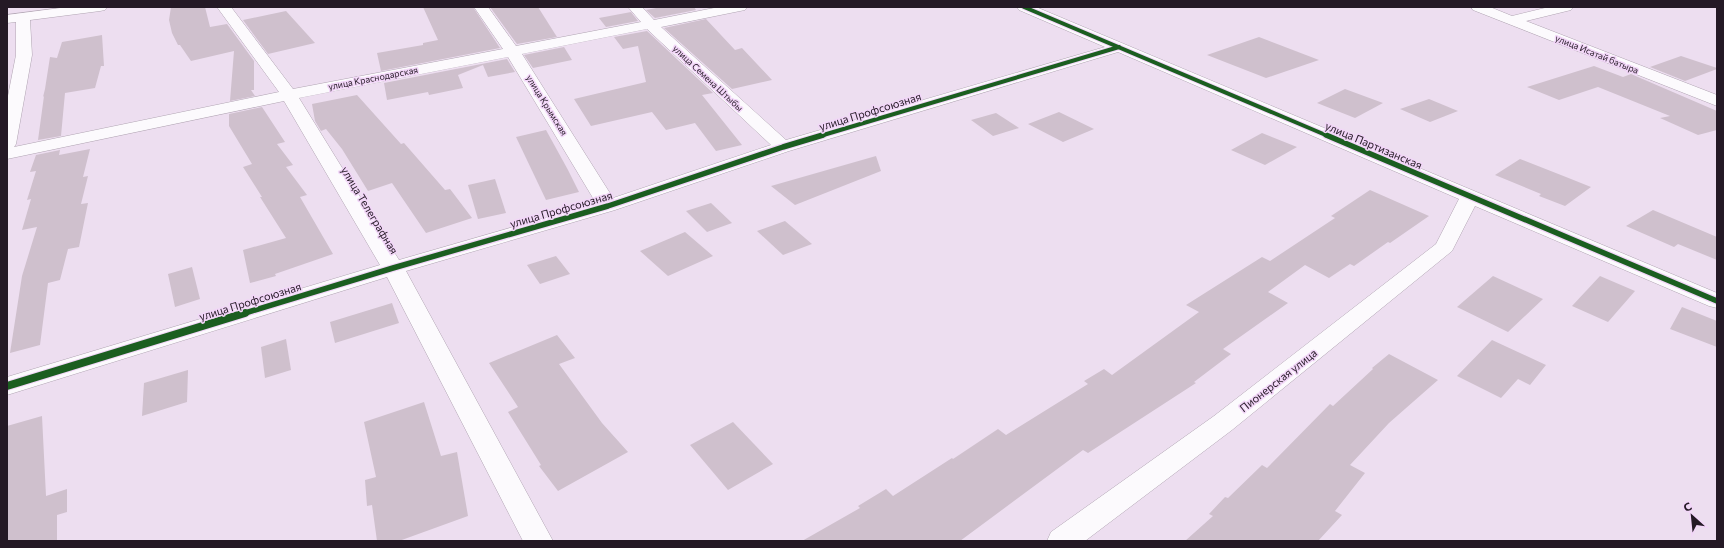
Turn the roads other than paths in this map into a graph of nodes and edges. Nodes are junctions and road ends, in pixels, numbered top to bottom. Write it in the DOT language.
graph roads {
  1 [pos="100,7"];
  2 [pos="224,7"];
  3 [pos="481,7"];
  4 [pos="634,7"];
  5 [pos="740,7"];
  6 [pos="1024,7"];
  7 [pos="1478,7"];
  8 [pos="1566,7"];
  9 [pos="15,18"];
  10 [pos="1511,20"];
  11 [pos="650,24"];
  12 [pos="1119,47"];
  13 [pos="512,51"];
  14 [pos="1717,88"];
  15 [pos="1686,89"];
  16 [pos="289,95"];
  17 [pos="1717,101"];
  18 [pos="7,144"];
  19 [pos="783,147"];
  20 [pos="7,154"];
  21 [pos="1470,196"];
  22 [pos="608,206"];
  23 [pos="393,268"];
  24 [pos="1717,301"];
  25 [pos="7,386"];
  26 [pos="538,541"];
  27 [pos="1062,541"];
  1 -- 9 [label="street"];
  2 -- 16 [label="street, улица Телеграфная"];
  3 -- 13 [label="street, улица Крымская"];
  4 -- 11 [label="street, улица Семена Штыбы"];
  5 -- 11 [label="street, улица Краснодарская"];
  6 -- 12 [label="street, улица Партизанская"];
  7 -- 10 [label="street, улица Исатай батыра"];
  8 -- 10 [label="street"];
  9 -- 18 [label="street"];
  10 -- 15 [label="street, улица Исатай батыра"];
  11 -- 13 [label="street, улица Краснодарская"];
  11 -- 19 [label="street, улица Семена Штыбы"];
  12 -- 19 [label="street, улица Профсоюзная"];
  12 -- 21 [label="street, улица Партизанская"];
  13 -- 16 [label="street, улица Краснодарская"];
  13 -- 22 [label="street, улица Крымская"];
  14 -- 15 [label="street"];
  15 -- 17 [label="street, улица Исатай батыра"];
  16 -- 20 [label="street, улица Краснодарская"];
  16 -- 23 [label="street, улица Телеграфная"];
  19 -- 22 [label="street, улица Профсоюзная"];
  21 -- 24 [label="street, улица Партизанская"];
  21 -- 27 [label="street, Пионерская улица"];
  22 -- 23 [label="street, улица Профсоюзная"];
  23 -- 25 [label="street, улица Профсоюзная"];
  23 -- 26 [label="street, улица Телеграфная"];
}
